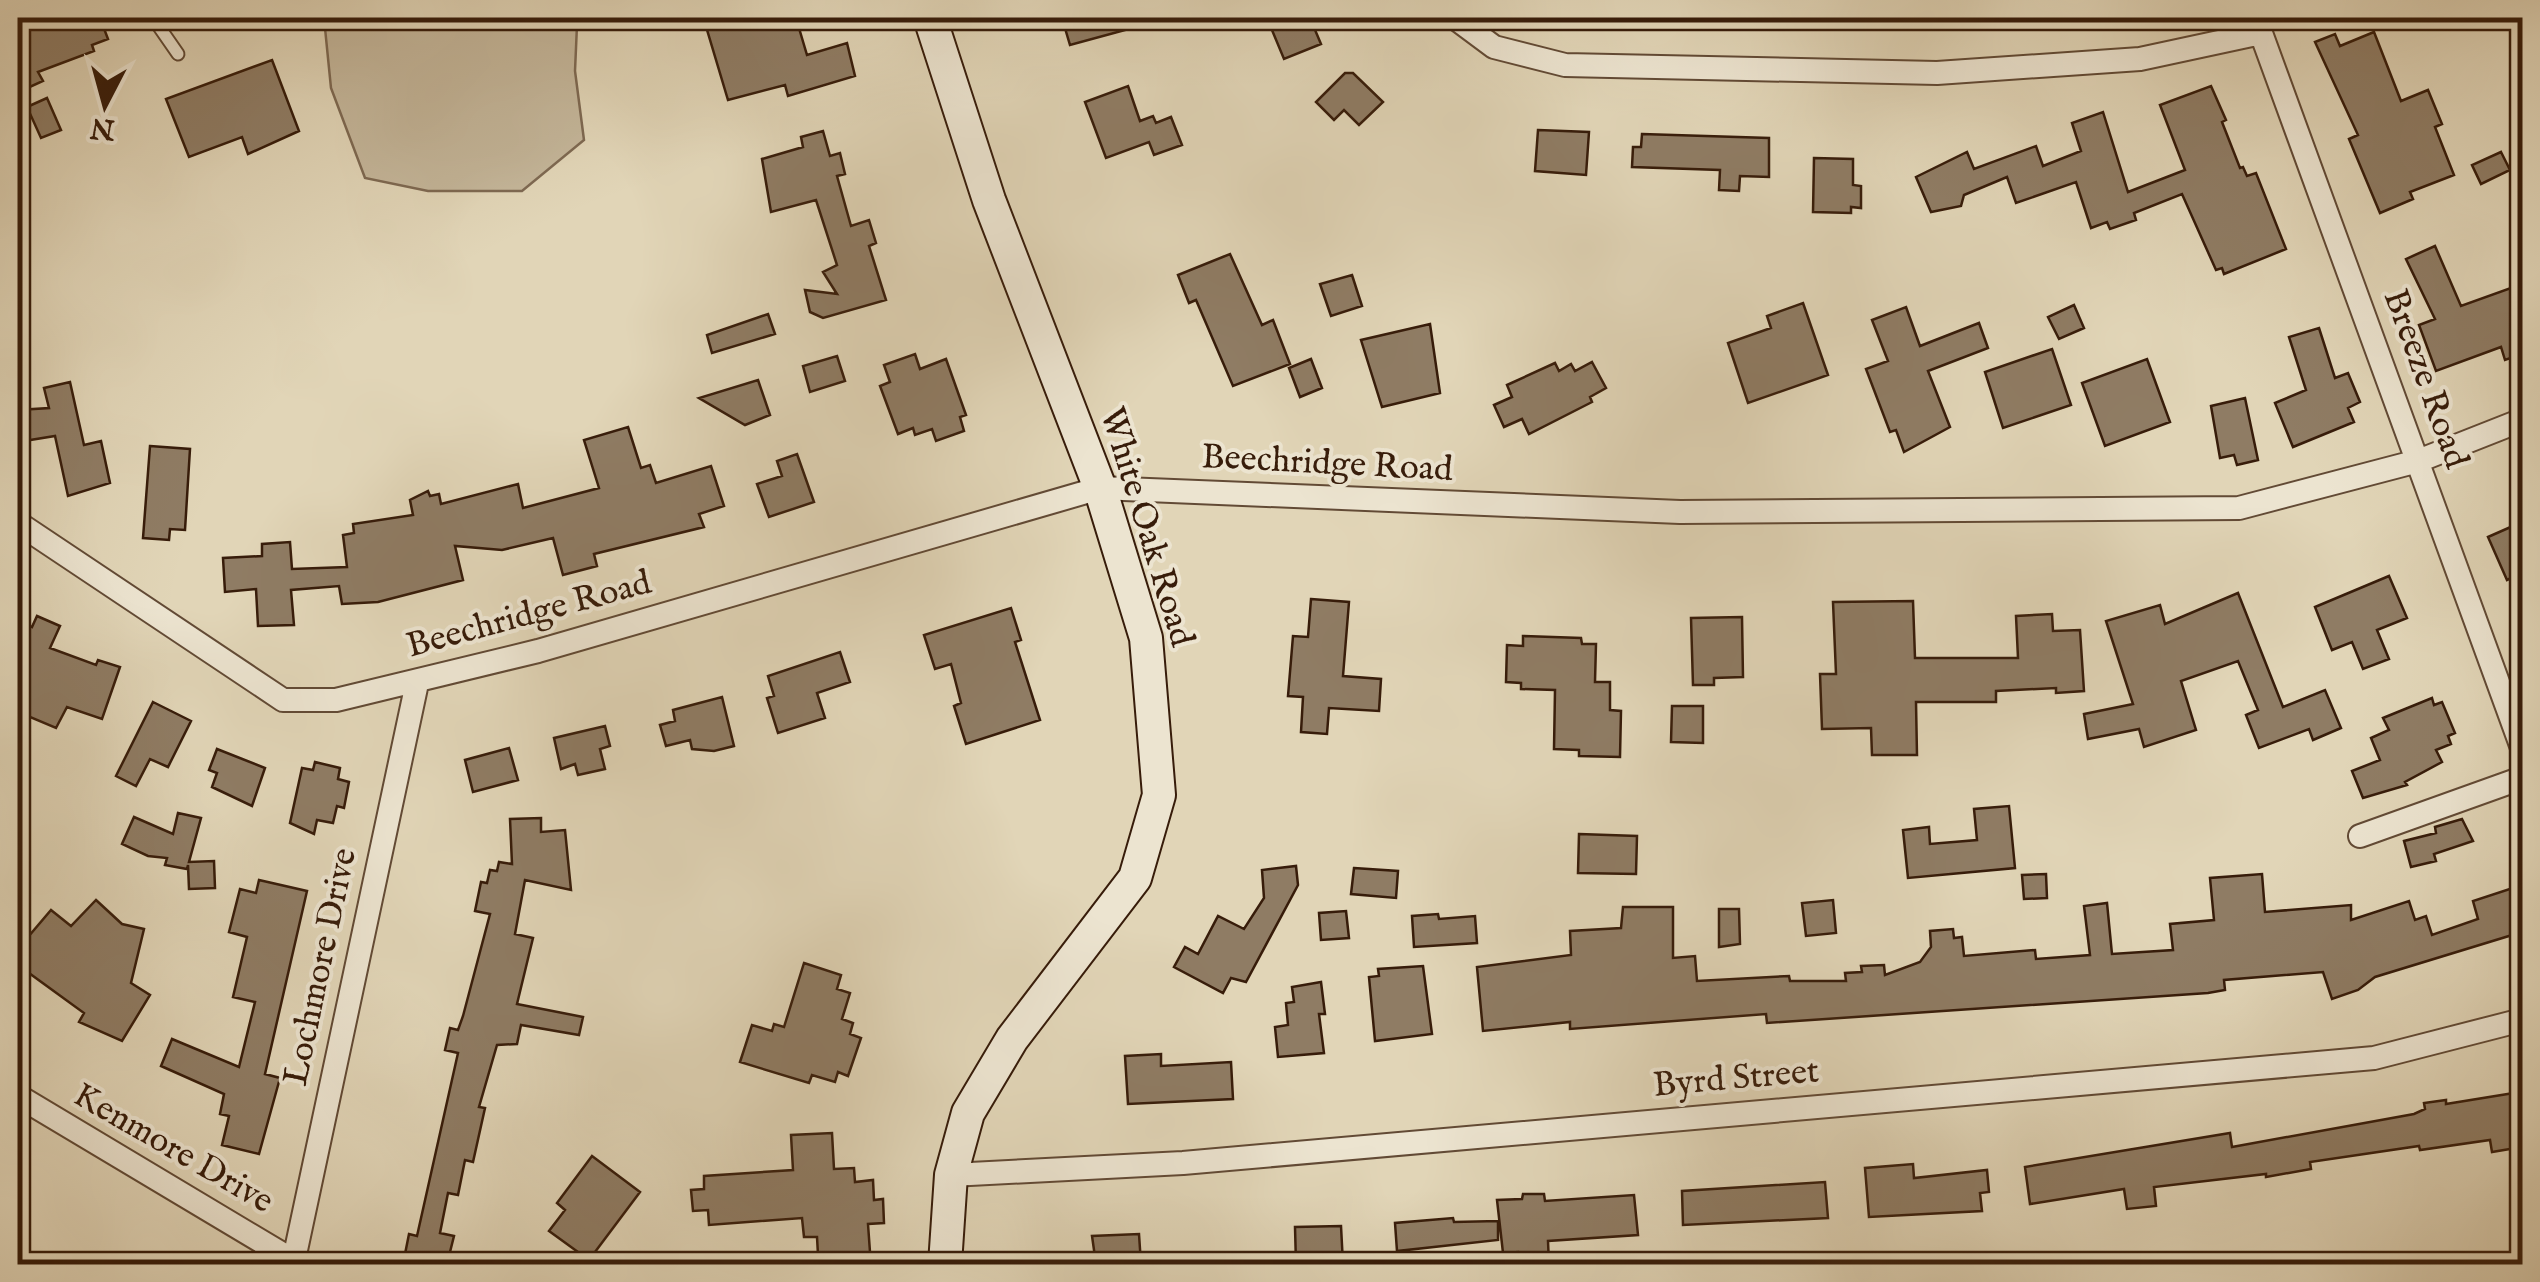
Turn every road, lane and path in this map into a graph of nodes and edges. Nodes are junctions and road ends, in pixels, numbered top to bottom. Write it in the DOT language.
graph roads {
  1 [pos="153,18"];
  2 [pos="930,18"];
  3 [pos="1455,18"];
  4 [pos="178,54"];
  5 [pos="2522,420"];
  6 [pos="2418,461"];
  7 [pos="1100,488"];
  8 [pos="18,523"];
  9 [pos="417,683"];
  10 [pos="2522,748"];
  11 [pos="2522,778"];
  12 [pos="2360,836"];
  13 [pos="2522,1020"];
  14 [pos="18,1096"];
  15 [pos="951,1175"];
  16 [pos="294,1263"];
  17 [pos="946,1264"];
  1 -- 4 [label="lane"];
  2 -- 7 [label="street, White Oak Road"];
  3 -- 6 [label="street, Breeze Road"];
  5 -- 6 [label="street, Beechridge Road"];
  6 -- 7 [label="street, Beechridge Road"];
  6 -- 10 [label="street, Breeze Road"];
  7 -- 9 [label="street, Beechridge Road"];
  7 -- 15 [label="street, White Oak Road"];
  8 -- 9 [label="street, Beechridge Road"];
  9 -- 16 [label="street, Lochmore Drive"];
  11 -- 12 [label="street"];
  13 -- 15 [label="street, Byrd Street"];
  14 -- 16 [label="street, Kenmore Drive"];
  15 -- 17 [label="street, White Oak Road"];
}
